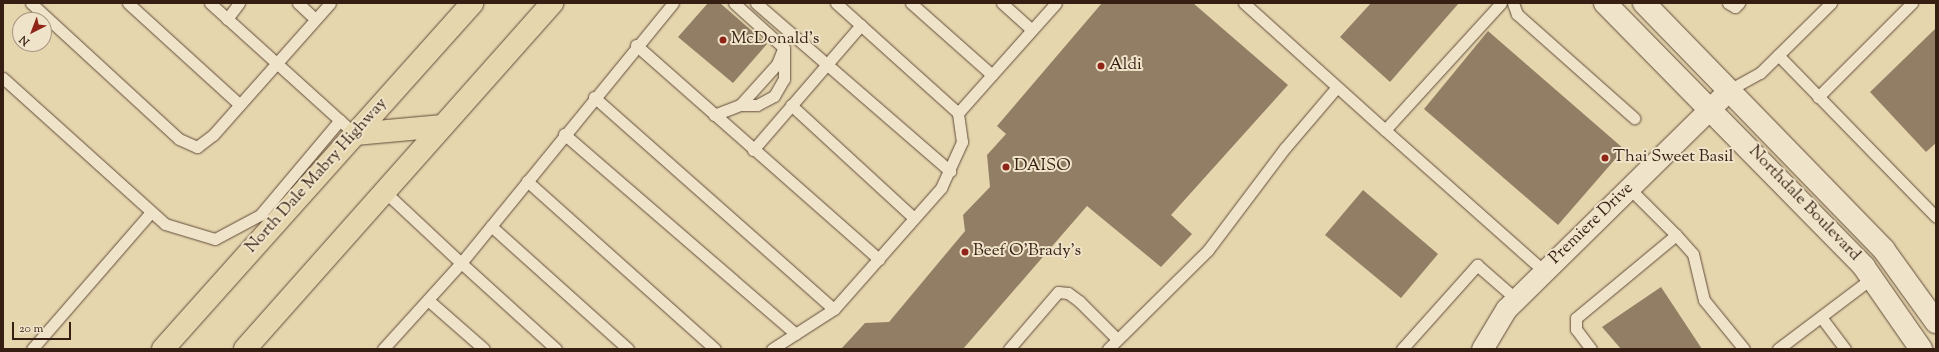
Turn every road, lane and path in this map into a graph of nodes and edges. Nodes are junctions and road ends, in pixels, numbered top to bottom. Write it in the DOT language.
graph roads {
  1 [pos="30,3"];
  2 [pos="128,3"];
  3 [pos="210,3"];
  4 [pos="240,3"];
  5 [pos="298,3"];
  6 [pos="330,3"];
  7 [pos="472,3"];
  8 [pos="543,3"];
  9 [pos="552,3"];
  10 [pos="673,3"];
  11 [pos="734,3"];
  12 [pos="756,3"];
  13 [pos="836,3"];
  14 [pos="911,3"];
  15 [pos="1002,3"];
  16 [pos="1056,3"];
  17 [pos="1244,3"];
  18 [pos="1501,3"];
  19 [pos="1512,3"];
  20 [pos="1605,3"];
  21 [pos="1644,3"];
  22 [pos="1728,3"];
  23 [pos="1739,3"];
  24 [pos="1831,3"];
  25 [pos="1912,3"];
  26 [pos="228,19"];
  27 [pos="315,19"];
  28 [pos="861,25"];
  29 [pos="531,28"];
  30 [pos="1032,30"];
  31 [pos="636,45"];
  32 [pos="784,48"];
  33 [pos="1778,55"];
  34 [pos="276,64"];
  35 [pos="827,64"];
  36 [pos="992,75"];
  37 [pos="3,78"];
  38 [pos="1337,87"];
  39 [pos="1729,90"];
  40 [pos="594,97"];
  41 [pos="1818,97"];
  42 [pos="240,105"];
  43 [pos="740,105"];
  44 [pos="791,105"];
  45 [pos="1711,108"];
  46 [pos="958,113"];
  47 [pos="714,115"];
  48 [pos="1634,118"];
  49 [pos="443,126"];
  50 [pos="347,127"];
  51 [pos="1384,130"];
  52 [pos="564,134"];
  53 [pos="753,150"];
  54 [pos="950,171"];
  55 [pos="527,181"];
  56 [pos="1629,188"];
  57 [pos="385,192"];
  58 [pos="151,212"];
  59 [pos="1936,217"];
  60 [pos="914,218"];
  61 [pos="491,226"];
  62 [pos="1676,236"];
  63 [pos="879,259"];
  64 [pos="461,263"];
  65 [pos="1544,271"];
  66 [pos="1872,278"];
  67 [pos="1516,299"];
  68 [pos="428,300"];
  69 [pos="834,309"];
  70 [pos="1821,317"];
  71 [pos="1936,322"];
  72 [pos="796,334"];
  73 [pos="1117,339"];
  74 [pos="387,348"];
  75 [pos="32,349"];
  76 [pos="163,349"];
  77 [pos="245,349"];
  78 [pos="484,349"];
  79 [pos="556,349"];
  80 [pos="628,349"];
  81 [pos="714,349"];
  82 [pos="772,349"];
  83 [pos="1009,349"];
  84 [pos="1108,349"];
  85 [pos="1402,349"];
  86 [pos="1482,349"];
  87 [pos="1591,349"];
  88 [pos="1744,349"];
  89 [pos="1778,349"];
  90 [pos="1845,349"];
  91 [pos="1921,349"];
  1 -- 42 [label="lane"];
  2 -- 42 [label="lane"];
  3 -- 26 [label="lane"];
  4 -- 26 [label="lane"];
  5 -- 27 [label="lane"];
  6 -- 27 [label="lane"];
  7 -- 50 [label="main road, North Dale Mabry Highway"];
  8 -- 29 [label="main road"];
  9 -- 29 [label="main road"];
  10 -- 31 [label="lane"];
  11 -- 32 [label="lane"];
  12 -- 35 [label="lane"];
  13 -- 28 [label="lane"];
  14 -- 36 [label="lane"];
  15 -- 30 [label="lane"];
  16 -- 30 [label="lane"];
  17 -- 38 [label="lane"];
  18 -- 51 [label="lane"];
  19 -- 48 [label="lane"];
  20 -- 45 [label="street, Northdale Boulevard"];
  21 -- 39 [label="street, Northdale Boulevard"];
  22 -- 23 [label="lane"];
  24 -- 33 [label="lane"];
  25 -- 41 [label="lane"];
  26 -- 34 [label="lane"];
  27 -- 34 [label="lane"];
  28 -- 35 [label="lane"];
  28 -- 46 [label="lane"];
  29 -- 49 [label="main road"];
  30 -- 36 [label="lane"];
  31 -- 40 [label="lane"];
  31 -- 47 [label="lane"];
  32 -- 43 [label="lane"];
  32 -- 43 [label="lane"];
  33 -- 39 [label="lane"];
  33 -- 41 [label="lane"];
  34 -- 42 [label="lane"];
  34 -- 50 [label="lane"];
  35 -- 44 [label="lane"];
  35 -- 54 [label="lane"];
  36 -- 46 [label="lane"];
  37 -- 58 [label="lane"];
  38 -- 51 [label="lane"];
  38 -- 73 [label="lane"];
  39 -- 45 [label="street, Premiere Drive"];
  39 -- 71 [label="street, Northdale Boulevard"];
  40 -- 52 [label="lane"];
  40 -- 69 [label="lane"];
  41 -- 59 [label="lane"];
  43 -- 47 [label="lane"];
  44 -- 53 [label="lane"];
  44 -- 60 [label="lane"];
  45 -- 56 [label="street, Premiere Drive"];
  45 -- 66 [label="street, Northdale Boulevard"];
  46 -- 54 [label="lane"];
  47 -- 53 [label="lane"];
  49 -- 50 [label="main road"];
  49 -- 57 [label="main road"];
  50 -- 58 [label="lane"];
  50 -- 76 [label="main road, North Dale Mabry Highway"];
  51 -- 65 [label="lane"];
  52 -- 55 [label="lane"];
  52 -- 72 [label="lane"];
  53 -- 63 [label="lane"];
  54 -- 60 [label="lane"];
  55 -- 61 [label="lane"];
  55 -- 81 [label="lane"];
  56 -- 62 [label="lane"];
  56 -- 65 [label="street, Premiere Drive"];
  57 -- 64 [label="lane"];
  57 -- 77 [label="main road"];
  58 -- 75 [label="lane"];
  60 -- 63 [label="lane"];
  61 -- 64 [label="lane"];
  61 -- 80 [label="lane"];
  62 -- 87 [label="lane"];
  62 -- 88 [label="lane"];
  63 -- 69 [label="lane"];
  64 -- 68 [label="lane"];
  64 -- 79 [label="lane"];
  65 -- 67 [label="street, Premiere Drive"];
  66 -- 70 [label="lane"];
  66 -- 91 [label="street, Northdale Boulevard"];
  67 -- 85 [label="lane"];
  67 -- 86 [label="street, Premiere Drive"];
  68 -- 74 [label="lane"];
  68 -- 78 [label="lane"];
  69 -- 72 [label="lane"];
  70 -- 89 [label="lane"];
  70 -- 90 [label="lane"];
  72 -- 82 [label="lane"];
  73 -- 83 [label="lane"];
  73 -- 84 [label="lane"];
}
